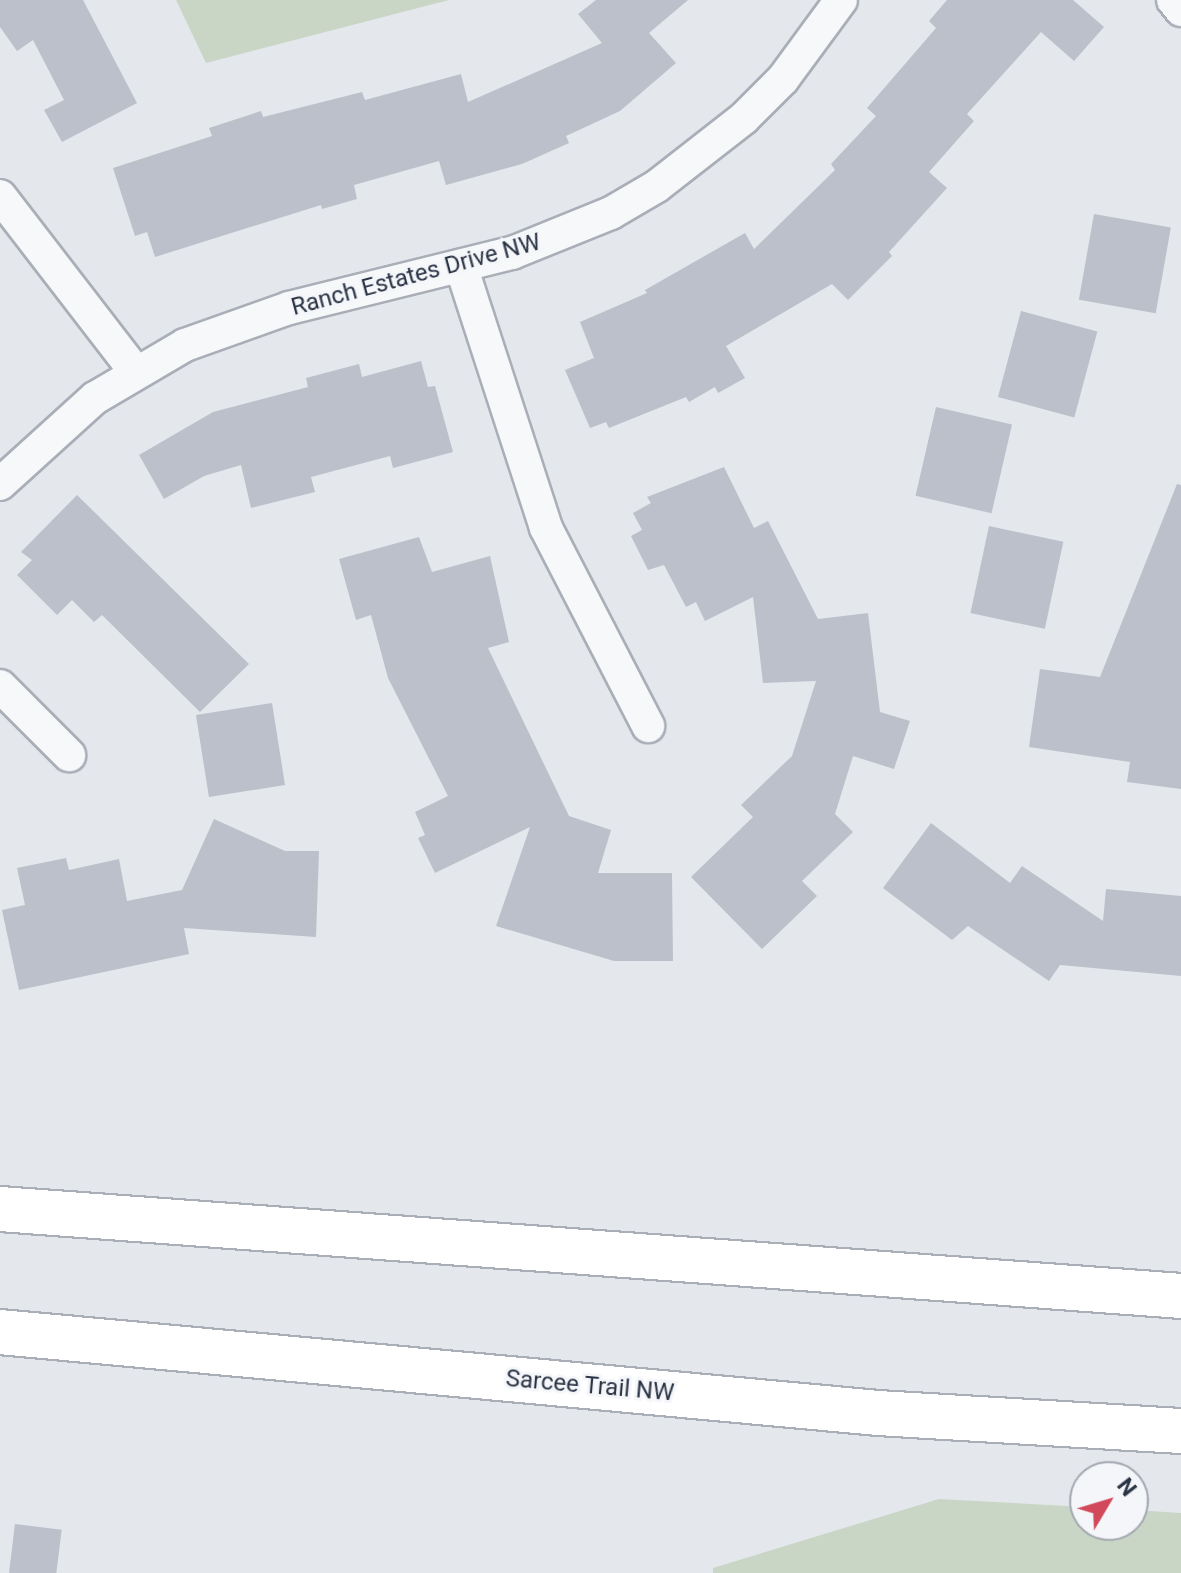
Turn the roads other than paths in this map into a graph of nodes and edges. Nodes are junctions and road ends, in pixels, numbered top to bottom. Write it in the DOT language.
graph roads {
  1 [pos="841,0"];
  2 [pos="1173,0"];
  3 [pos="1181,10"];
  4 [pos="0,196"];
  5 [pos="461,266"];
  6 [pos="135,371"];
  7 [pos="0,484"];
  8 [pos="0,686"];
  9 [pos="648,726"];
  10 [pos="69,755"];
  11 [pos="0,1209"];
  12 [pos="1181,1296"];
  13 [pos="0,1332"];
  14 [pos="1181,1431"];
  1 -- 5 [label="street, Ranch Estates Drive NW"];
  2 -- 3 [label="street"];
  4 -- 6 [label="street"];
  5 -- 6 [label="street, Ranch Estates Drive NW"];
  5 -- 9 [label="street"];
  6 -- 7 [label="street, Ranch Estates Drive NW"];
  8 -- 10 [label="street"];
  11 -- 12 [label="main road"];
  13 -- 14 [label="main road, Sarcee Trail NW"];
}
